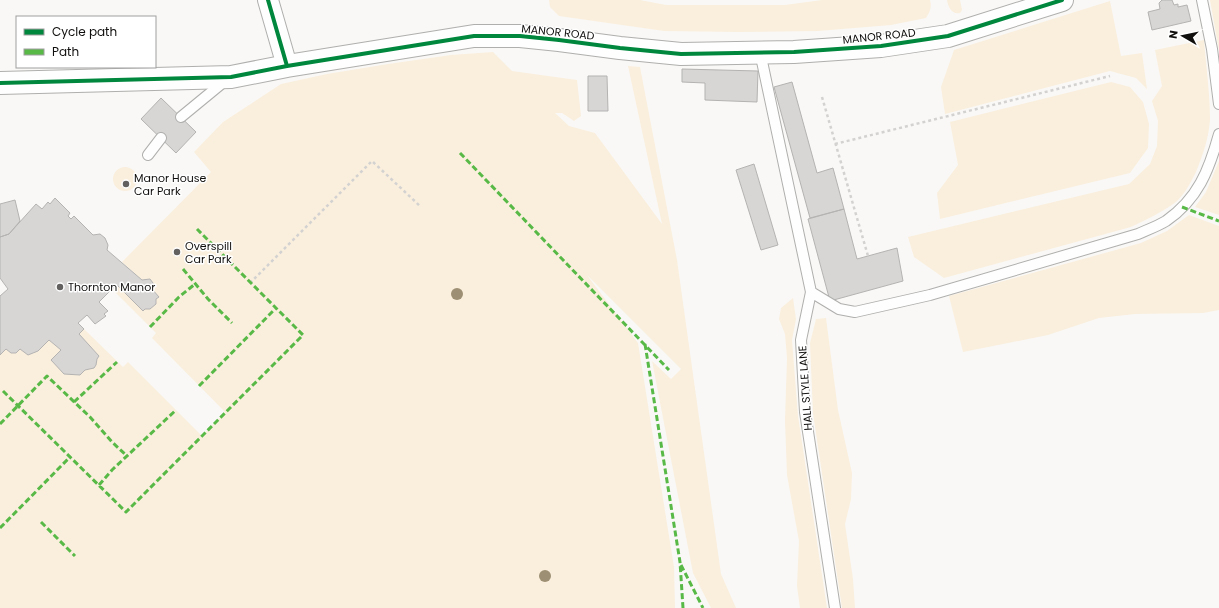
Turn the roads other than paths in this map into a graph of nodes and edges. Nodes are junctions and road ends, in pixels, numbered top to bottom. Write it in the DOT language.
graph roads {
  1 [pos="268,0"];
  2 [pos="1062,0"];
  3 [pos="1202,0"];
  4 [pos="760,52"];
  5 [pos="287,66"];
  6 [pos="231,77"];
  7 [pos="0,83"];
  8 [pos="1219,104"];
  9 [pos="181,118"];
  10 [pos="1219,134"];
  11 [pos="161,138"];
  12 [pos="148,155"];
  13 [pos="811,292"];
  14 [pos="835,608"];
  1 -- 5 [label="street"];
  2 -- 4 [label="street, MANOR ROAD"];
  3 -- 8 [label="lane"];
  4 -- 5 [label="street, MANOR ROAD"];
  4 -- 13 [label="lane, HALL STYLE LANE"];
  5 -- 6 [label="street, MANOR ROAD"];
  6 -- 7 [label="street, MANOR ROAD"];
  6 -- 9 [label="lane"];
  10 -- 13 [label="lane"];
  11 -- 12 [label="lane"];
  13 -- 14 [label="lane, HALL STYLE LANE"];
}
